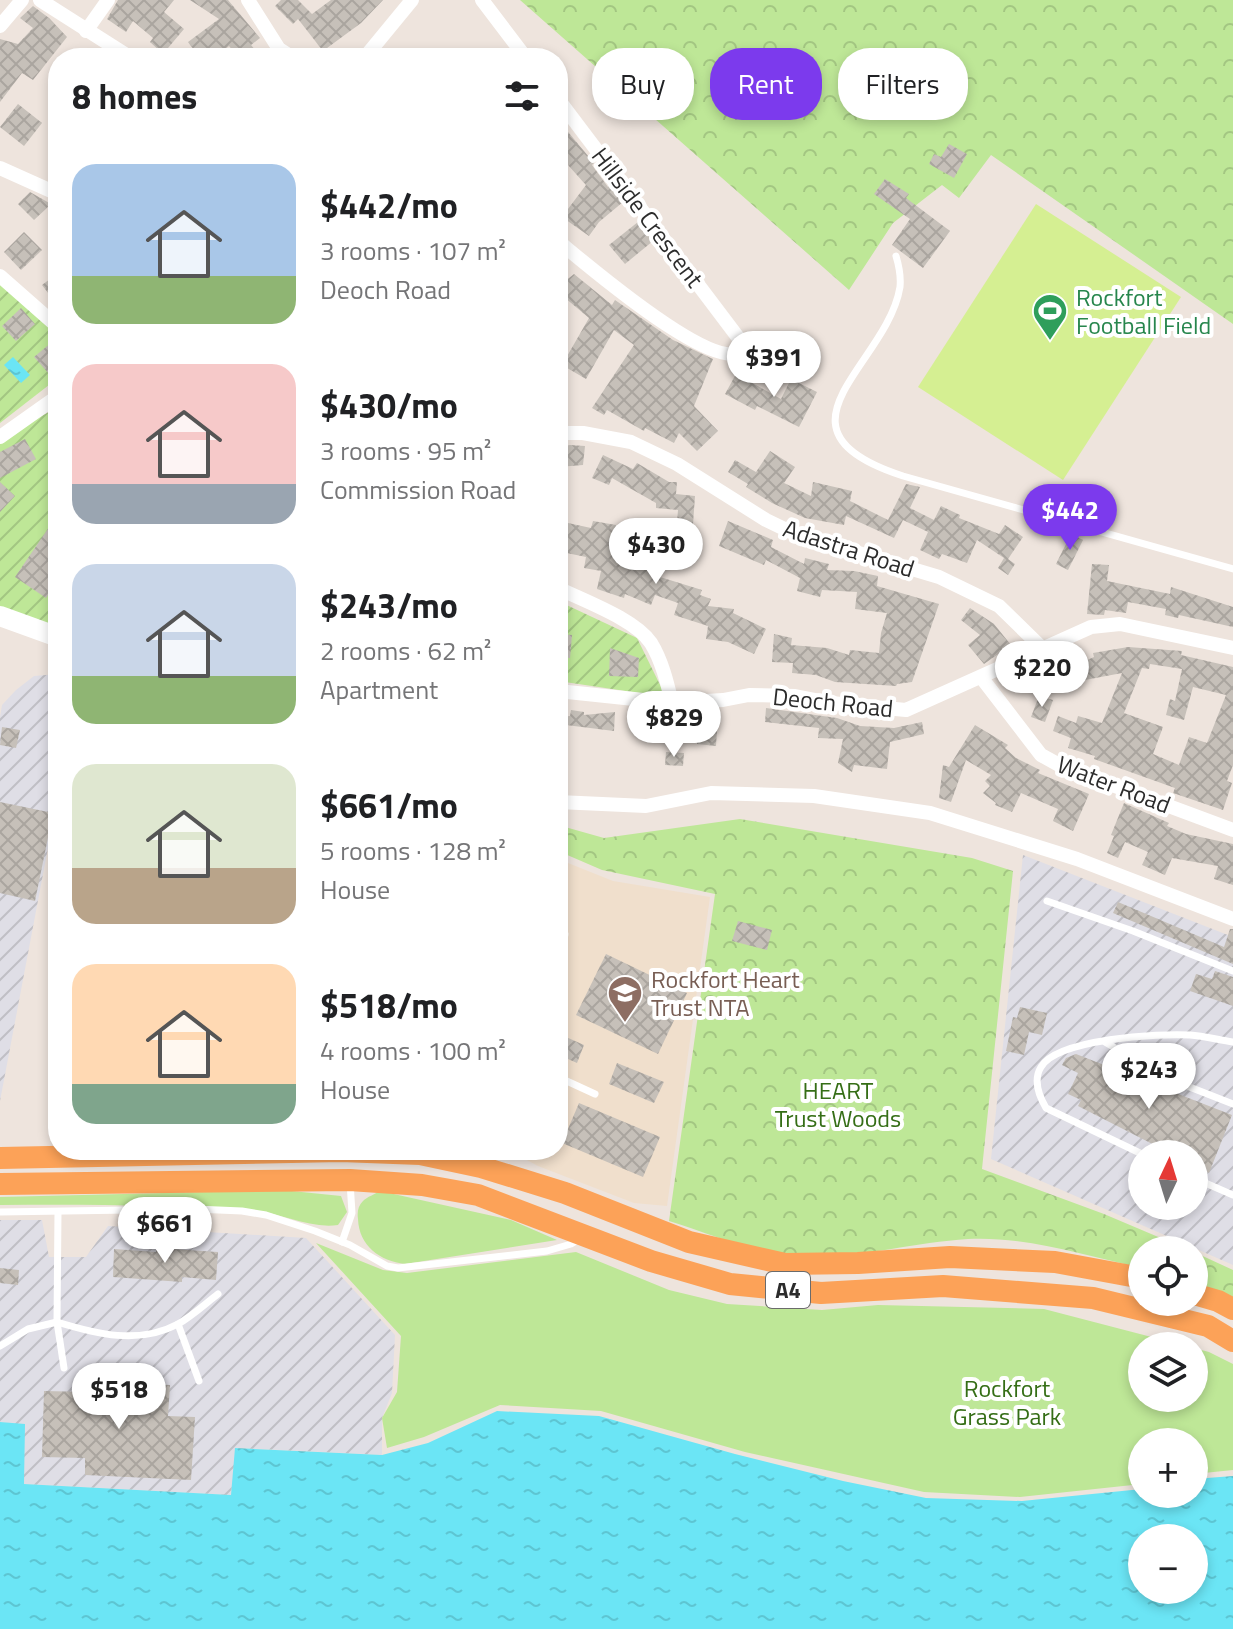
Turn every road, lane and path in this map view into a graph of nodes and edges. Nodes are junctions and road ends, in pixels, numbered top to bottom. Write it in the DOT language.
graph roads {
  1 [pos="22,0"];
  2 [pos="40,0"];
  3 [pos="108,0"];
  4 [pos="248,0"];
  5 [pos="412,0"];
  6 [pos="482,0"];
  7 [pos="0,26"];
  8 [pos="86,31"];
  9 [pos="114,48"];
  10 [pos="278,48"];
  11 [pos="372,48"];
  12 [pos="518,48"];
  13 [pos="568,112"];
  14 [pos="0,168"];
  15 [pos="48,190"];
  16 [pos="568,249"];
  17 [pos="896,256"];
  18 [pos="0,276"];
  19 [pos="48,318"];
  20 [pos="48,403"];
  21 [pos="568,433"];
  22 [pos="0,437"];
  23 [pos="1233,569"];
  24 [pos="568,593"];
  25 [pos="0,616"];
  26 [pos="48,633"];
  27 [pos="1042,648"];
  28 [pos="1233,648"];
  29 [pos="981,677"];
  30 [pos="568,692"];
  31 [pos="672,703"];
  32 [pos="568,802"];
  33 [pos="1233,830"];
  34 [pos="1047,901"];
  35 [pos="1233,919"];
  36 [pos="1233,971"];
  37 [pos="1105,1042"];
  38 [pos="1233,1042"];
  39 [pos="568,1082"];
  40 [pos="595,1094"];
  41 [pos="1233,1104"];
  42 [pos="1128,1148"];
  43 [pos="48,1157"];
  44 [pos="0,1158"];
  45 [pos="343,1160"];
  46 [pos="448,1160"];
  47 [pos="491,1160"];
  48 [pos="350,1180"];
  49 [pos="0,1184"];
  50 [pos="1208,1184"];
  51 [pos="565,1193"];
  52 [pos="1233,1195"];
  53 [pos="0,1212"];
  54 [pos="58,1212"];
  55 [pos="585,1235"];
  56 [pos="342,1242"];
  57 [pos="1128,1275"];
  58 [pos="218,1294"];
  59 [pos="1208,1298"];
  60 [pos="1233,1309"];
  61 [pos="57,1322"];
  62 [pos="178,1324"];
  63 [pos="1233,1341"];
  64 [pos="0,1346"];
  65 [pos="64,1368"];
  66 [pos="199,1381"];
  1 -- 7 [label="street"];
  2 -- 8 [label="street"];
  3 -- 8 [label="street"];
  4 -- 10 [label="street"];
  5 -- 11 [label="street"];
  6 -- 12 [label="street"];
  8 -- 9 [label="street"];
  13 -- 16 [label="street, Hillside Crescent"];
  14 -- 15 [label="street"];
  17 -- 23 [label="lane"];
  18 -- 19 [label="street"];
  20 -- 22 [label="street"];
  21 -- 27 [label="street, Adastra Road"];
  24 -- 31 [label="street"];
  25 -- 26 [label="main road"];
  27 -- 28 [label="street, Deoch Road"];
  27 -- 29 [label="street, Deoch Road"];
  29 -- 31 [label="street, Deoch Road"];
  29 -- 33 [label="street, Water Road"];
  30 -- 31 [label="street, Deoch Road"];
  32 -- 35 [label="street"];
  34 -- 36 [label="lane"];
  37 -- 38 [label="lane"];
  37 -- 41 [label="lane"];
  37 -- 42 [label="lane"];
  39 -- 40 [label="lane"];
  43 -- 44 [label="highway"];
  45 -- 48 [label="main road"];
  46 -- 51 [label="highway, A4"];
  47 -- 51 [label="highway"];
  48 -- 49 [label="highway"];
  48 -- 55 [label="highway, A4"];
  48 -- 56 [label="lane"];
  50 -- 52 [label="lane"];
  51 -- 57 [label="highway, A4"];
  53 -- 54 [label="lane"];
  54 -- 56 [label="lane"];
  54 -- 61 [label="lane"];
  55 -- 56 [label="lane"];
  55 -- 63 [label="highway, A4"];
  58 -- 62 [label="lane"];
  59 -- 60 [label="highway"];
  61 -- 62 [label="lane"];
  61 -- 64 [label="lane"];
  61 -- 65 [label="lane"];
  62 -- 66 [label="lane"];
}
